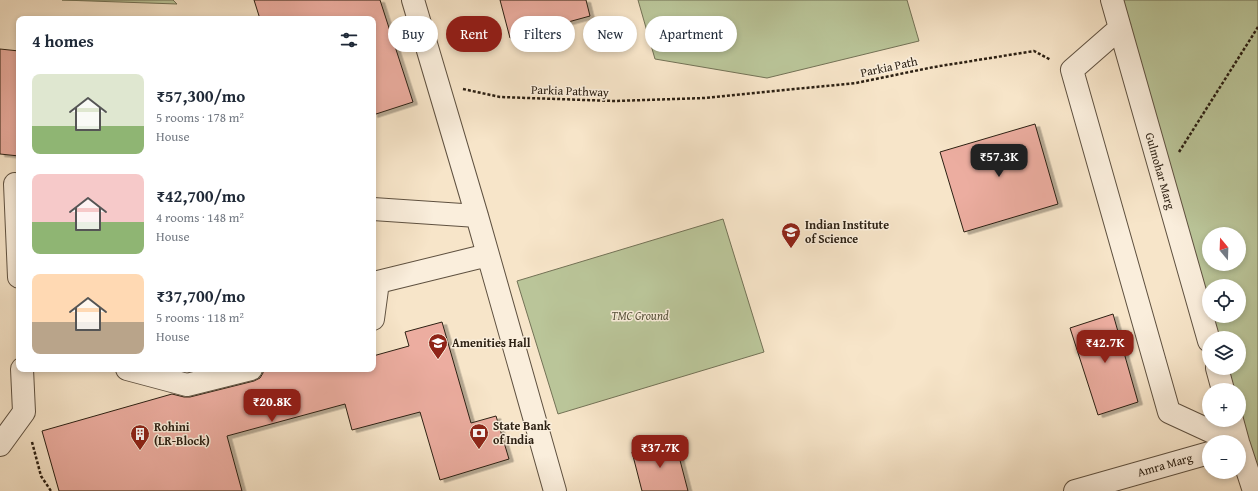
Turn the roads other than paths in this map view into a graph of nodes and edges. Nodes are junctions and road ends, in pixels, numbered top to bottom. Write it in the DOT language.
graph roads {
  1 [pos="413,0"];
  2 [pos="1112,0"];
  3 [pos="1120,28"];
  4 [pos="11,183"];
  5 [pos="376,209"];
  6 [pos="477,216"];
  7 [pos="16,242"];
  8 [pos="488,255"];
  9 [pos="376,297"];
  10 [pos="1206,331"];
  11 [pos="22,372"];
  12 [pos="138,372"];
  13 [pos="238,372"];
  14 [pos="1219,435"];
  15 [pos="0,445"];
  16 [pos="1202,455"];
  17 [pos="1246,465"];
  18 [pos="555,491"];
  19 [pos="1076,491"];
  20 [pos="1254,491"];
  1 -- 6 [label="lane"];
  2 -- 3 [label="lane, Gulmohar Marg"];
  3 -- 10 [label="lane, Gulmohar Marg"];
  3 -- 14 [label="lane"];
  4 -- 7 [label="lane"];
  5 -- 6 [label="lane"];
  6 -- 8 [label="lane"];
  8 -- 9 [label="lane"];
  8 -- 18 [label="lane"];
  11 -- 15 [label="lane"];
  12 -- 13 [label="lane"];
  16 -- 19 [label="lane, Amra Marg"];
  17 -- 20 [label="lane"];
}
